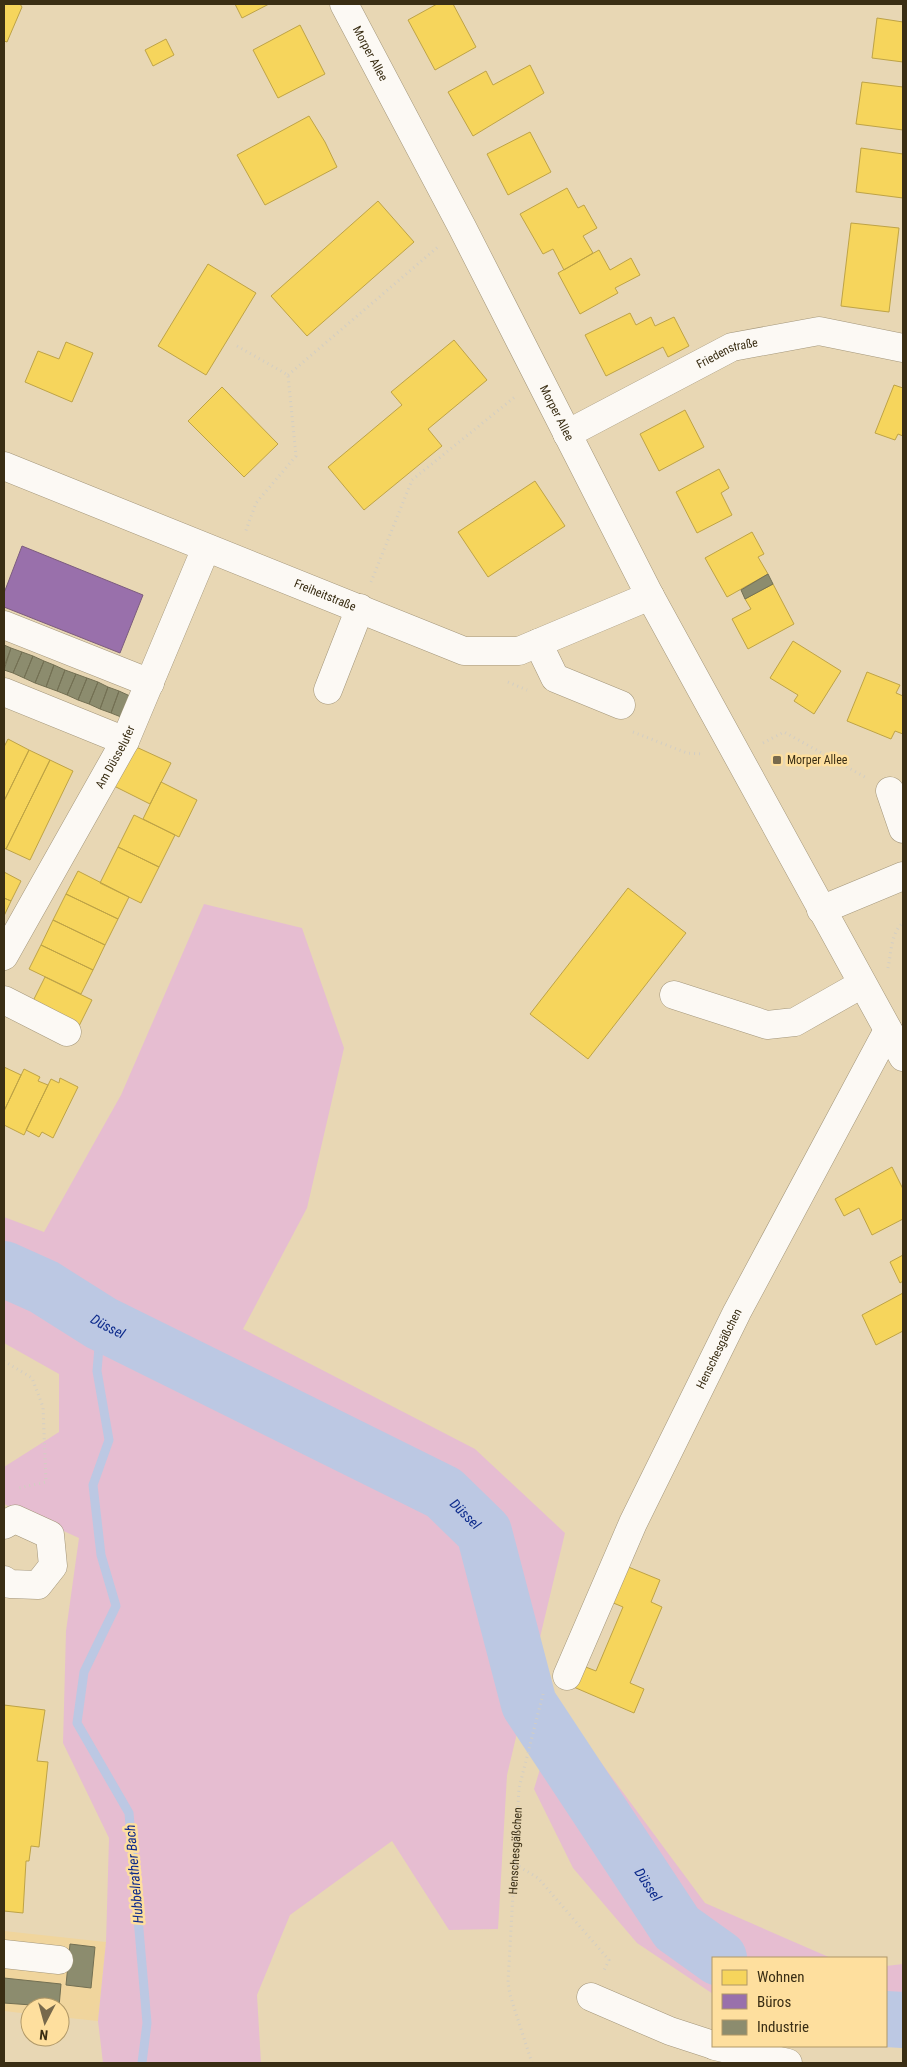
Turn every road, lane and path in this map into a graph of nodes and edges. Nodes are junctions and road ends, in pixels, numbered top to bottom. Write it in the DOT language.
graph roads {
  1 [pos="344,4"];
  2 [pos="462,227"];
  3 [pos="237,346"];
  4 [pos="903,348"];
  5 [pos="288,376"];
  6 [pos="538,378"];
  7 [pos="567,434"];
  8 [pos="4,466"];
  9 [pos="206,548"];
  10 [pos="235,559"];
  11 [pos="650,596"];
  12 [pos="360,608"];
  13 [pos="4,625"];
  14 [pos="538,643"];
  15 [pos="502,680"];
  16 [pos="150,683"];
  17 [pos="328,690"];
  18 [pos="530,691"];
  19 [pos="4,692"];
  20 [pos="620,705"];
  21 [pos="632,731"];
  22 [pos="125,741"];
  23 [pos="737,756"];
  24 [pos="890,791"];
  25 [pos="903,830"];
  26 [pos="903,876"];
  27 [pos="821,910"];
  28 [pos="903,923"];
  29 [pos="4,956"];
  30 [pos="862,984"];
  31 [pos="674,995"];
  32 [pos="4,1000"];
  33 [pos="888,1030"];
  34 [pos="67,1032"];
  35 [pos="903,1057"];
  36 [pos="4,1361"];
  37 [pos="12,1490"];
  38 [pos="4,1525"];
  39 [pos="4,1580"];
  40 [pos="556,1681"];
  41 [pos="515,1864"];
  42 [pos="4,1954"];
  43 [pos="59,1960"];
  44 [pos="591,1997"];
  45 [pos="712,2044"];
  46 [pos="722,2047"];
  47 [pos="532,2063"];
  48 [pos="788,2063"];
  1 -- 2 [label="street, Morper Allee"];
  2 -- 5 [label="path"];
  2 -- 6 [label="street, Morper Allee"];
  3 -- 5 [label="path"];
  4 -- 7 [label="street, Friedenstraße"];
  5 -- 10 [label="path"];
  6 -- 7 [label="street, Morper Allee"];
  6 -- 12 [label="path"];
  7 -- 11 [label="street, Morper Allee"];
  8 -- 9 [label="street, Freiheitstraße"];
  9 -- 10 [label="street, Freiheitstraße"];
  9 -- 16 [label="street, Am Düsselufer"];
  10 -- 12 [label="street, Freiheitstraße"];
  11 -- 14 [label="street, Freiheitstraße"];
  11 -- 23 [label="street, Morper Allee"];
  12 -- 14 [label="street, Freiheitstraße"];
  12 -- 17 [label="street"];
  13 -- 16 [label="street"];
  14 -- 20 [label="street"];
  15 -- 18 [label="path"];
  16 -- 22 [label="street, Am Düsselufer"];
  19 -- 22 [label="street"];
  21 -- 23 [label="path"];
  22 -- 29 [label="street, Am Düsselufer"];
  23 -- 24 [label="path"];
  23 -- 27 [label="street, Morper Allee"];
  24 -- 25 [label="street"];
  26 -- 27 [label="street"];
  27 -- 30 [label="street, Morper Allee"];
  28 -- 30 [label="path"];
  30 -- 31 [label="street"];
  30 -- 33 [label="street, Morper Allee"];
  32 -- 34 [label="street"];
  33 -- 35 [label="street, Morper Allee"];
  33 -- 40 [label="street, Henschesgäßchen"];
  36 -- 37 [label="path"];
  38 -- 39 [label="street"];
  40 -- 41 [label="path, Henschesgäßchen"];
  41 -- 44 [label="path"];
  41 -- 47 [label="path, Henschesgäßchen"];
  42 -- 43 [label="street"];
  44 -- 45 [label="street"];
  46 -- 48 [label="street"];
}
